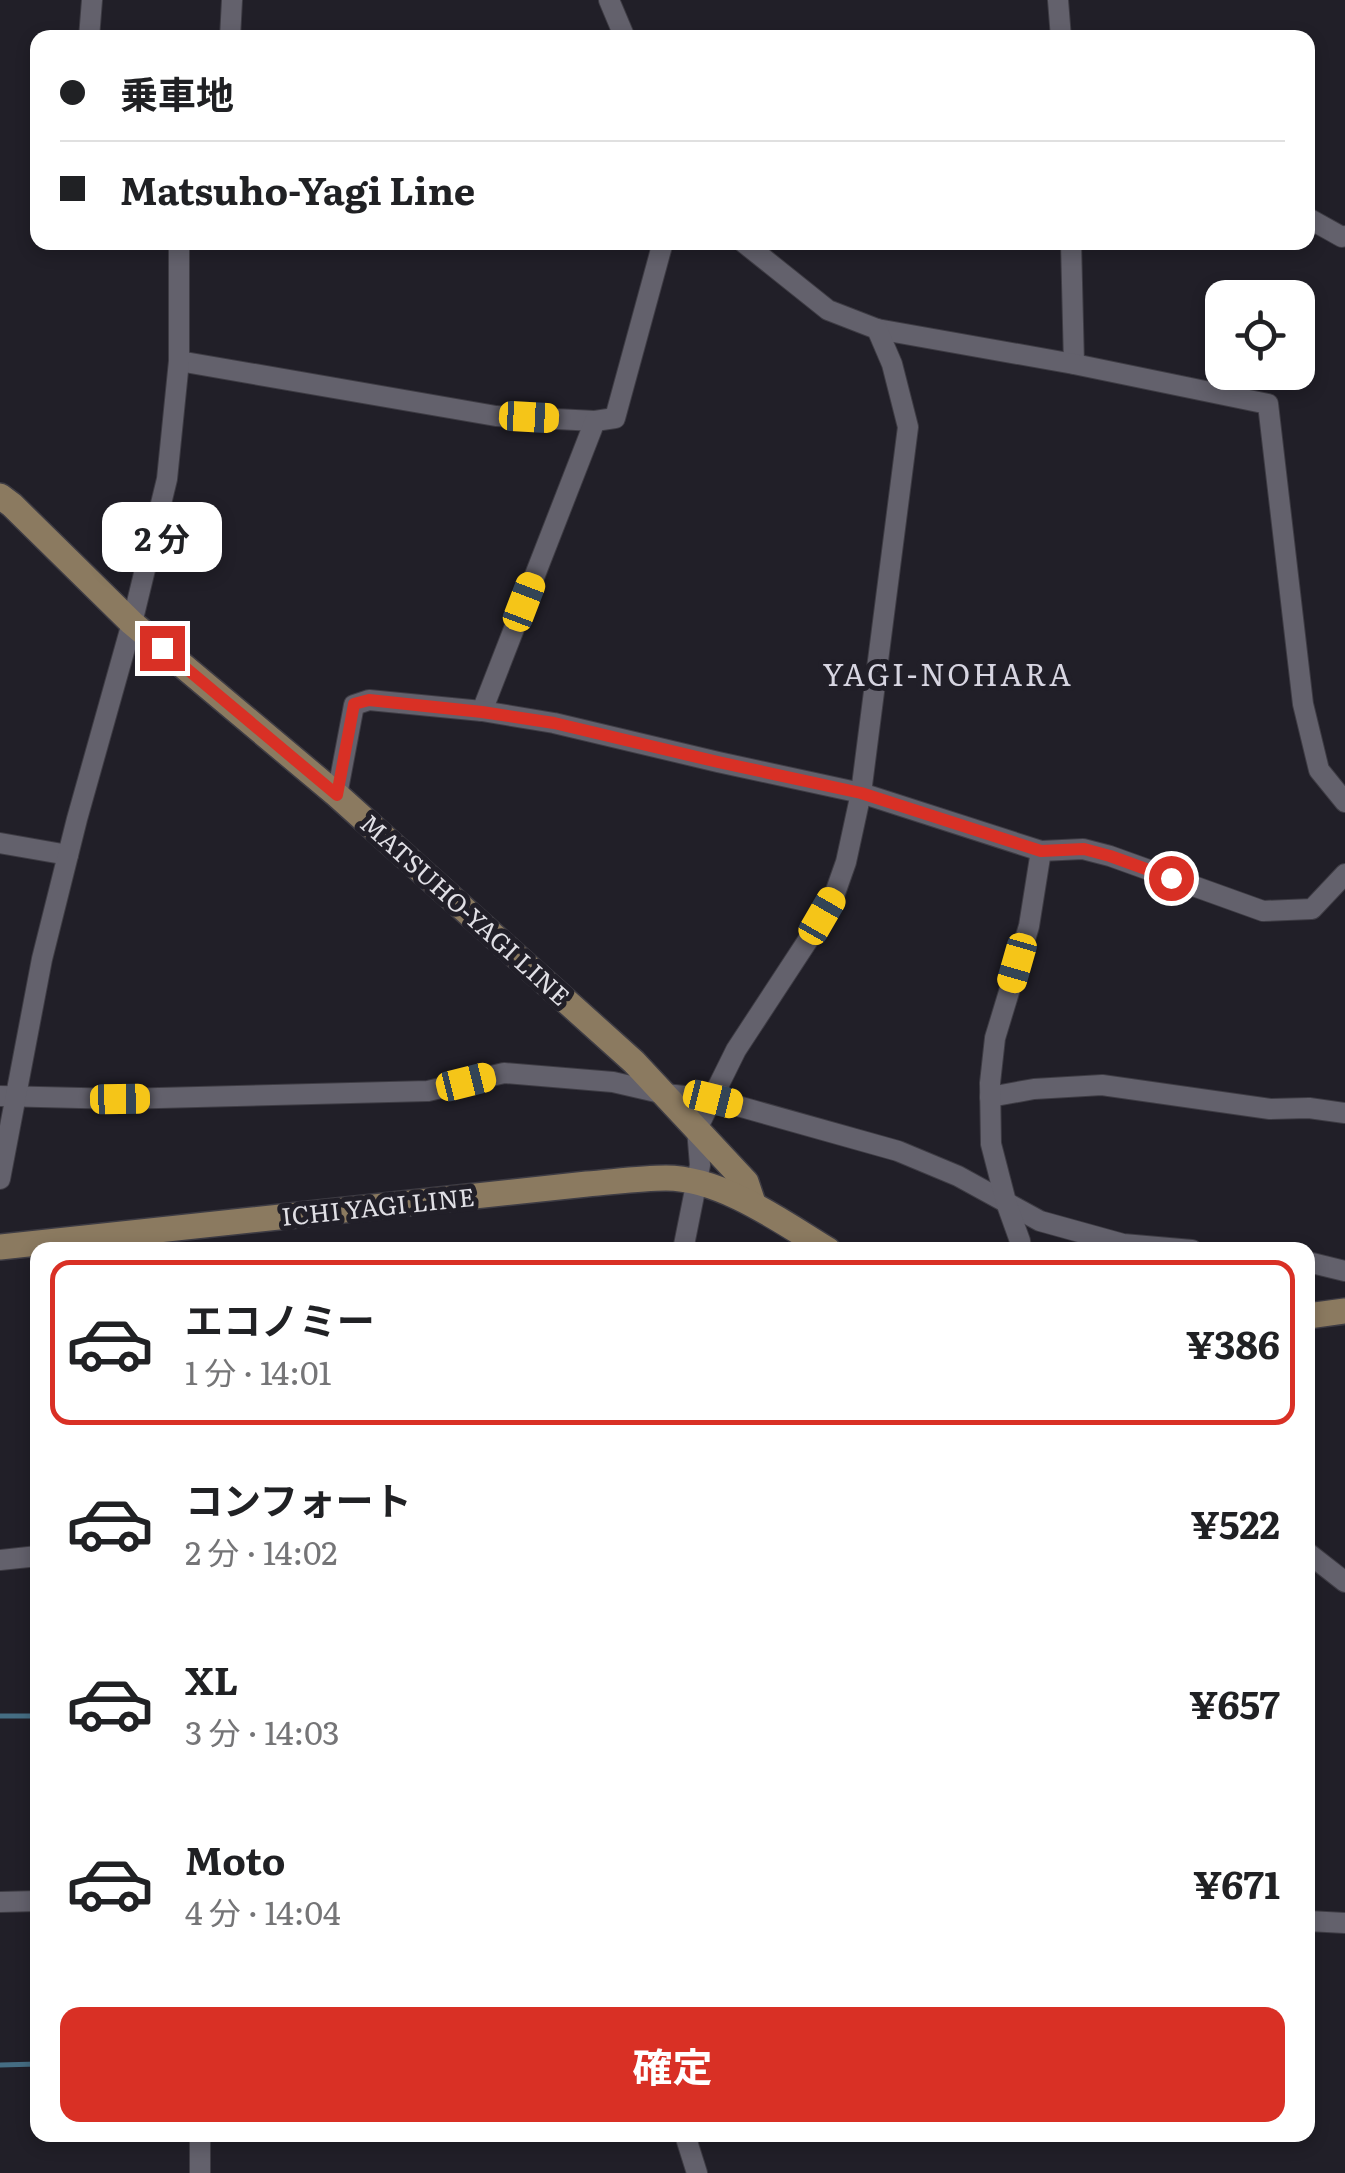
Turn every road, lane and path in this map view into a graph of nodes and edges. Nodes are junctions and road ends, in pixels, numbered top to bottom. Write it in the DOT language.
graph roads {
  1 [pos="92,0"];
  2 [pos="232,0"];
  3 [pos="609,0"];
  4 [pos="1058,0"];
  5 [pos="90,30"];
  6 [pos="230,30"];
  7 [pos="622,30"];
  8 [pos="1060,30"];
  9 [pos="1315,222"];
  10 [pos="1345,236"];
  11 [pos="179,250"];
  12 [pos="661,250"];
  13 [pos="752,250"];
  14 [pos="1072,250"];
  15 [pos="878,329"];
  16 [pos="179,360"];
  17 [pos="1074,364"];
  18 [pos="595,420"];
  19 [pos="0,496"];
  20 [pos="132,623"];
  21 [pos="482,712"];
  22 [pos="861,793"];
  23 [pos="337,795"];
  24 [pos="1345,802"];
  25 [pos="0,843"];
  26 [pos="1041,851"];
  27 [pos="68,855"];
  28 [pos="1345,874"];
  29 [pos="665,1094"];
  30 [pos="8,1096"];
  31 [pos="990,1098"];
  32 [pos="713,1099"];
  33 [pos="1345,1113"];
  34 [pos="697,1129"];
  35 [pos="0,1179"];
  36 [pos="697,1183"];
  37 [pos="1006,1202"];
  38 [pos="754,1203"];
  39 [pos="47,1242"];
  40 [pos="685,1242"];
  41 [pos="815,1242"];
  42 [pos="1020,1242"];
  43 [pos="1116,1242"];
  44 [pos="30,1244"];
  45 [pos="0,1247"];
  46 [pos="1315,1264"];
  47 [pos="1345,1271"];
  48 [pos="1345,1311"];
  49 [pos="1315,1315"];
  50 [pos="30,1558"];
  51 [pos="1315,1558"];
  52 [pos="0,1560"];
  53 [pos="1345,1582"];
  54 [pos="0,1902"];
  55 [pos="30,1902"];
  56 [pos="1315,1921"];
  57 [pos="1345,1923"];
  58 [pos="200,2142"];
  59 [pos="687,2142"];
  60 [pos="200,2173"];
  61 [pos="697,2173"];
  1 -- 5 [label="street"];
  2 -- 6 [label="street"];
  3 -- 7 [label="street"];
  4 -- 8 [label="street"];
  9 -- 10 [label="street"];
  11 -- 16 [label="street"];
  12 -- 18 [label="street"];
  13 -- 15 [label="street"];
  14 -- 17 [label="street"];
  15 -- 17 [label="street"];
  15 -- 22 [label="street"];
  16 -- 18 [label="street"];
  16 -- 20 [label="street"];
  17 -- 24 [label="street"];
  18 -- 21 [label="street"];
  19 -- 20 [label="main road, MATSUHO-YAGI LINE"];
  20 -- 23 [label="main road, MATSUHO-YAGI LINE"];
  20 -- 27 [label="street"];
  21 -- 22 [label="street"];
  21 -- 23 [label="street"];
  22 -- 26 [label="street"];
  22 -- 32 [label="street"];
  23 -- 29 [label="main road, MATSUHO-YAGI LINE"];
  25 -- 27 [label="street"];
  26 -- 28 [label="street"];
  26 -- 31 [label="street"];
  27 -- 30 [label="street"];
  29 -- 30 [label="street"];
  29 -- 32 [label="street"];
  29 -- 34 [label="main road, MATSUHO-YAGI LINE"];
  30 -- 35 [label="street"];
  31 -- 33 [label="street"];
  31 -- 37 [label="street"];
  32 -- 34 [label="street"];
  32 -- 37 [label="street"];
  34 -- 36 [label="street"];
  34 -- 38 [label="main road, MATSUHO-YAGI LINE"];
  36 -- 38 [label="main road, ICHI YAGI LINE"];
  36 -- 39 [label="main road, ICHI YAGI LINE"];
  36 -- 40 [label="street"];
  37 -- 42 [label="street"];
  37 -- 43 [label="street"];
  38 -- 41 [label="main road, MATSUHO-YAGI LINE"];
  44 -- 45 [label="main road, ICHI YAGI LINE"];
  46 -- 47 [label="street"];
  48 -- 49 [label="main road"];
  50 -- 52 [label="street"];
  51 -- 53 [label="street"];
  54 -- 55 [label="street"];
  56 -- 57 [label="street"];
  58 -- 60 [label="street"];
  59 -- 61 [label="street"];
}
